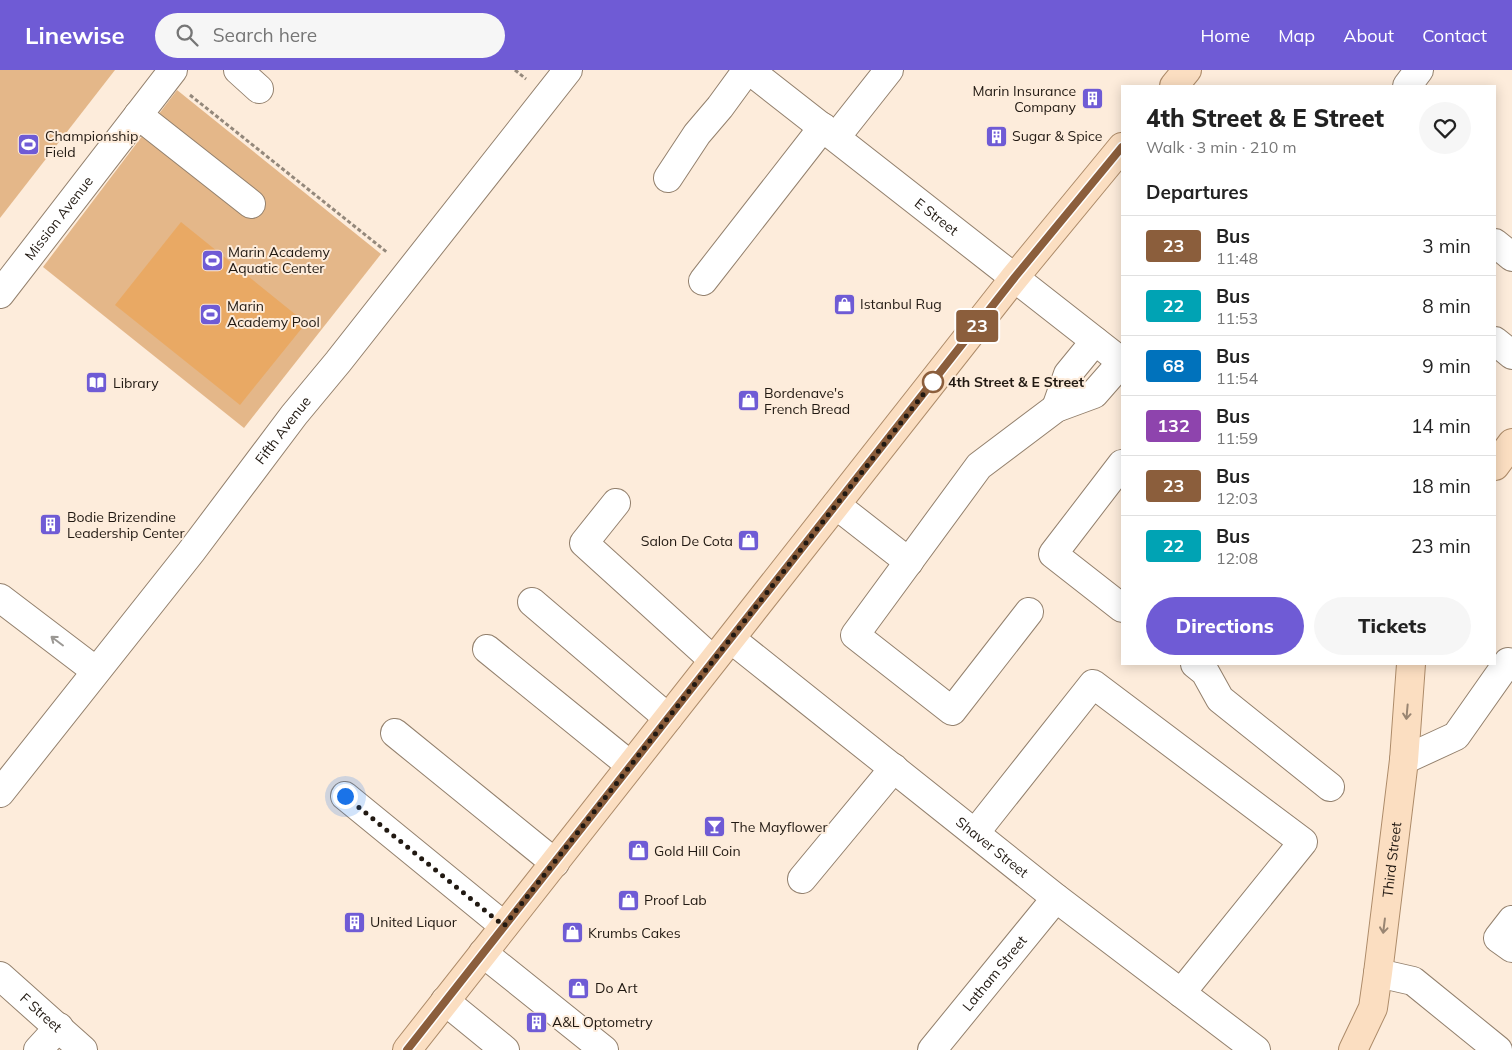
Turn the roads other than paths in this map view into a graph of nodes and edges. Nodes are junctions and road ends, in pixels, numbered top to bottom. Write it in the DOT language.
graph roads {
  1 [pos="238,70"];
  2 [pos="568,70"];
  3 [pos="748,70"];
  4 [pos="889,70"];
  5 [pos="1187,70"];
  6 [pos="1420,70"];
  7 [pos="179,80"];
  8 [pos="1175,85"];
  9 [pos="1408,85"];
  10 [pos="259,88"];
  11 [pos="138,116"];
  12 [pos="830,132"];
  13 [pos="1121,149"];
  14 [pos="668,178"];
  15 [pos="250,204"];
  16 [pos="1496,244"];
  17 [pos="1512,257"];
  18 [pos="1015,277"];
  19 [pos="703,281"];
  20 [pos="0,294"];
  21 [pos="1095,341"];
  22 [pos="1496,342"];
  23 [pos="1512,355"];
  24 [pos="1121,361"];
  25 [pos="1121,363"];
  26 [pos="1056,408"];
  27 [pos="1121,465"];
  28 [pos="616,503"];
  29 [pos="836,505"];
  30 [pos="909,562"];
  31 [pos="0,598"];
  32 [pos="532,602"];
  33 [pos="1121,607"];
  34 [pos="1029,612"];
  35 [pos="732,639"];
  36 [pos="487,648"];
  37 [pos="1505,659"];
  38 [pos="713,660"];
  39 [pos="1196,665"];
  40 [pos="1411,665"];
  41 [pos="96,671"];
  42 [pos="668,718"];
  43 [pos="395,733"];
  44 [pos="1404,760"];
  45 [pos="630,765"];
  46 [pos="894,768"];
  47 [pos="1330,787"];
  48 [pos="0,794"];
  49 [pos="345,796"];
  50 [pos="975,833"];
  51 [pos="555,863"];
  52 [pos="802,879"];
  53 [pos="1056,898"];
  54 [pos="504,926"];
  55 [pos="483,953"];
  56 [pos="1378,973"];
  57 [pos="0,976"];
  58 [pos="1181,993"];
  59 [pos="445,1002"];
  60 [pos="59,1027"];
  61 [pos="38,1050"];
  62 [pos="83,1050"];
  63 [pos="407,1050"];
  64 [pos="505,1050"];
  65 [pos="604,1050"];
  66 [pos="932,1050"];
  67 [pos="1256,1050"];
  68 [pos="1353,1050"];
  69 [pos="1498,1050"];
  1 -- 10 [label="street"];
  2 -- 41 [label="street, Fifth Avenue"];
  3 -- 12 [label="street, E Street"];
  3 -- 14 [label="street"];
  4 -- 12 [label="street"];
  5 -- 8 [label="main road"];
  6 -- 9 [label="street"];
  7 -- 11 [label="street, Mission Avenue"];
  11 -- 15 [label="street"];
  11 -- 20 [label="street, Mission Avenue"];
  12 -- 18 [label="street, E Street"];
  12 -- 19 [label="street"];
  13 -- 18 [label="main road"];
  16 -- 17 [label="street"];
  18 -- 21 [label="street, E Street"];
  18 -- 29 [label="main road"];
  21 -- 24 [label="street, E Street"];
  21 -- 26 [label="street"];
  22 -- 23 [label="street"];
  25 -- 26 [label="street"];
  26 -- 30 [label="street"];
  27 -- 33 [label="street"];
  28 -- 38 [label="street"];
  29 -- 30 [label="street"];
  29 -- 35 [label="main road"];
  30 -- 34 [label="street"];
  41 -- 31 [label="street, one-way"];
  32 -- 42 [label="street"];
  35 -- 38 [label="main road"];
  35 -- 46 [label="street, Shaver Street"];
  36 -- 45 [label="street"];
  37 -- 44 [label="street"];
  38 -- 42 [label="main road"];
  39 -- 47 [label="street"];
  40 -- 44 [label="main road, Third Street, one-way"];
  41 -- 48 [label="street, Fifth Avenue"];
  42 -- 45 [label="main road"];
  43 -- 51 [label="street"];
  44 -- 56 [label="main road, Third Street, one-way"];
  45 -- 51 [label="main road"];
  46 -- 50 [label="street, Shaver Street"];
  46 -- 52 [label="street"];
  49 -- 54 [label="street"];
  50 -- 53 [label="street, Shaver Street"];
  50 -- 58 [label="street"];
  51 -- 54 [label="main road"];
  53 -- 58 [label="street, Shaver Street"];
  53 -- 66 [label="street, Latham Street"];
  54 -- 55 [label="main road"];
  55 -- 59 [label="main road"];
  55 -- 65 [label="street"];
  56 -- 68 [label="main road, Third Street"];
  56 -- 69 [label="street"];
  57 -- 60 [label="street, F Street"];
  58 -- 67 [label="street, Shaver Street"];
  59 -- 63 [label="main road"];
  59 -- 64 [label="street"];
  60 -- 61 [label="street"];
  60 -- 62 [label="street, F Street"];
}
